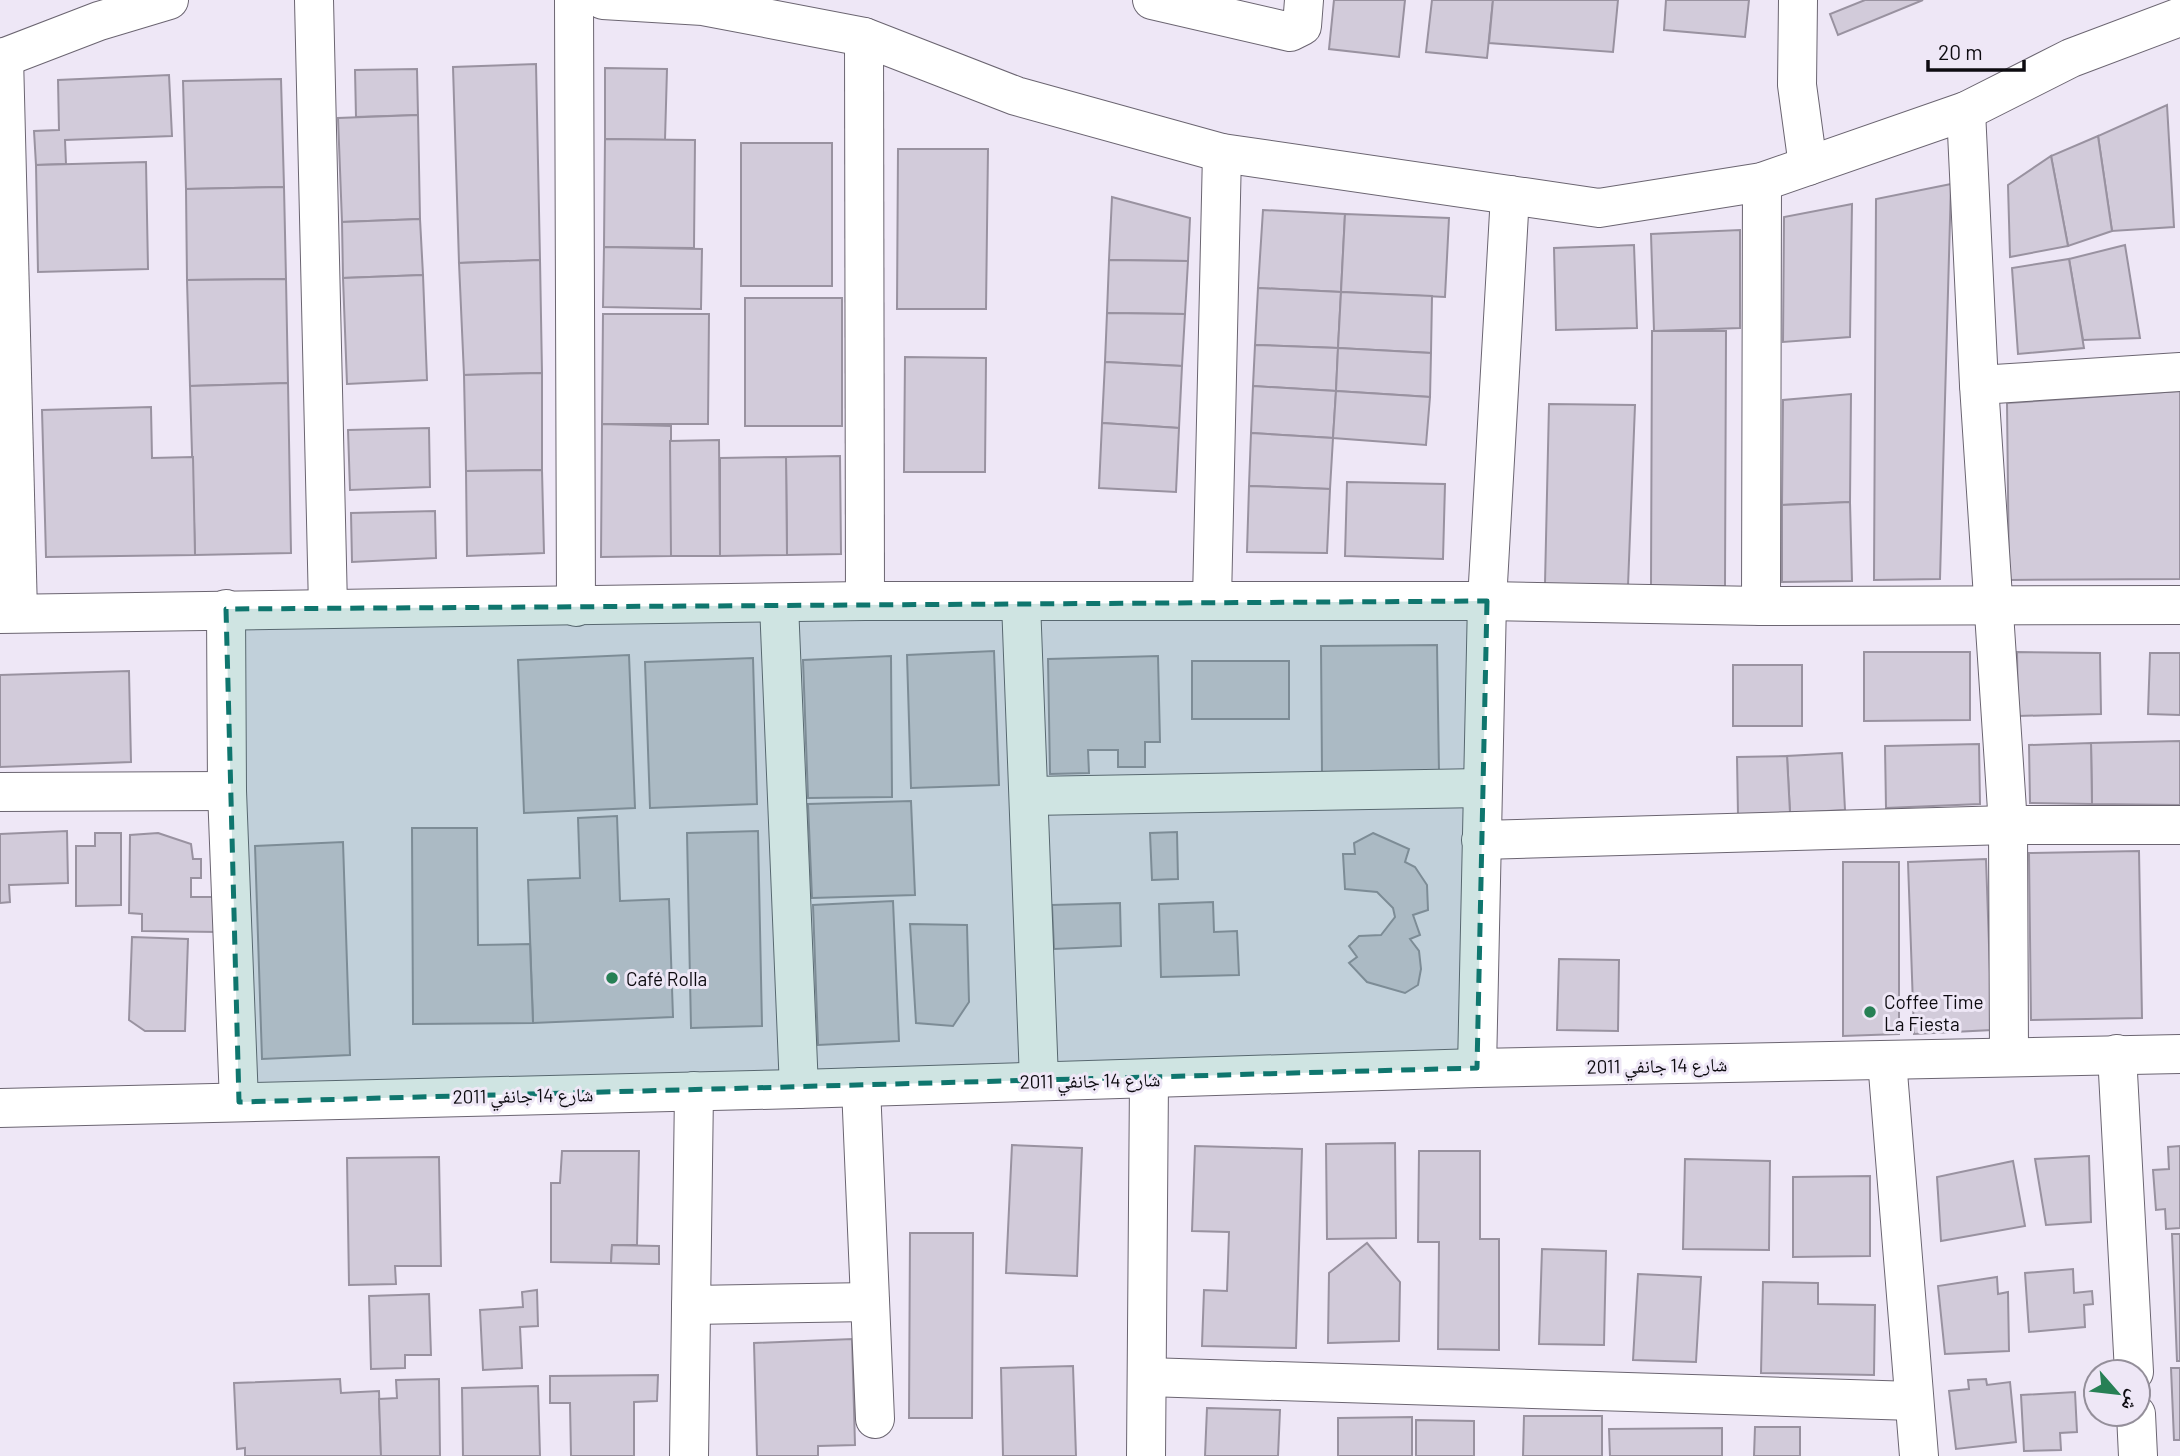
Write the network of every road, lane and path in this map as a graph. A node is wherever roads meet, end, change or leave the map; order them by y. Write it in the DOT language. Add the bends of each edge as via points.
graph roads {
  1 [pos="169,0"];
  2 [pos="314,0"];
  3 [pos="574,0"];
  4 [pos="603,0"];
  5 [pos="1152,0"];
  6 [pos="1304,0"];
  7 [pos="1798,0"];
  8 [pos="2180,17"];
  9 [pos="864,37"];
  10 [pos="2,58"];
  11 [pos="1966,111"];
  12 [pos="1222,153"];
  13 [pos="1808,166"];
  14 [pos="1762,182"];
  15 [pos="1510,195"];
  16 [pos="2180,372"];
  17 [pos="1979,385"];
  18 [pos="1212,600"];
  19 [pos="864,601"];
  20 [pos="1487,601"];
  21 [pos="1021,602"];
  22 [pos="779,604"];
  23 [pos="2180,605"];
  24 [pos="1761,606"];
  25 [pos="328,607"];
  26 [pos="576,607"];
  27 [pos="1993,607"];
  28 [pos="226,609"];
  29 [pos="9,613"];
  30 [pos="1482,788"];
  31 [pos="227,791"];
  32 [pos="0,792"];
  33 [pos="1030,796"];
  34 [pos="2008,825"];
  35 [pos="2180,825"];
  36 [pos="1481,840"];
  37 [pos="2180,1054"];
  38 [pos="2117,1055"];
  39 [pos="2009,1056"];
  40 [pos="1887,1060"];
  41 [pos="1477,1068"];
  42 [pos="1039,1080"];
  43 [pos="1149,1080"];
  44 [pos="861,1087"];
  45 [pos="799,1089"];
  46 [pos="694,1091"];
  47 [pos="239,1102"];
  48 [pos="0,1108"];
  49 [pos="870,1302"];
  50 [pos="691,1306"];
  51 [pos="2133,1358"];
  52 [pos="1147,1377"];
  53 [pos="1914,1401"];
  54 [pos="875,1419"];
  55 [pos="2137,1428"];
  56 [pos="689,1456"];
  57 [pos="1146,1456"];
  58 [pos="1919,1456"];
  59 [pos="2138,1456"];
  1 -- 10 [label="street"];
  2 -- 25 [label="street"];
  3 -- 26 [label="street"];
  4 -- 9 [label="street" via="703,6"];
  5 -- 6 [label="street" via="1290,33 1302,26"];
  7 -- 13 [label="street" via="1797,85"];
  8 -- 11 [label="street" via="2071,58"];
  9 -- 12 [label="street" via="1016,96"];
  9 -- 19 [label="street"];
  10 -- 29 [label="street"];
  11 -- 13 [label="street"];
  11 -- 17 [label="street"];
  12 -- 15 [label="street"];
  12 -- 18 [label="street"];
  13 -- 14 [label="street"];
  14 -- 15 [label="street" via="1599,208"];
  14 -- 24 [label="street"];
  15 -- 20 [label="street"];
  16 -- 17 [label="street"];
  17 -- 27 [label="street"];
  18 -- 20 [label="street"];
  18 -- 21 [label="street"];
  19 -- 21 [label="street"];
  19 -- 22 [label="street"];
  20 -- 24 [label="street"];
  20 -- 30 [label="street"];
  21 -- 33 [label="street"];
  22 -- 26 [label="street"];
  22 -- 45 [label="street"];
  23 -- 27 [label="street"];
  24 -- 27 [label="street"];
  25 -- 26 [label="street"];
  25 -- 28 [label="street"];
  27 -- 34 [label="street"];
  28 -- 29 [label="street"];
  28 -- 31 [label="street"];
  30 -- 33 [label="street"];
  30 -- 36 [label="street"];
  31 -- 32 [label="street"];
  31 -- 47 [label="street"];
  33 -- 42 [label="street"];
  34 -- 35 [label="street"];
  34 -- 36 [label="street"];
  34 -- 39 [label="street"];
  36 -- 41 [label="street"];
  37 -- 38 [label="street, شارع 14 جانفي 2011"];
  38 -- 39 [label="street, شارع 14 جانفي 2011"];
  38 -- 51 [label="street"];
  39 -- 40 [label="street, شارع 14 جانفي 2011"];
  40 -- 41 [label="street, شارع 14 جانفي 2011"];
  40 -- 53 [label="street"];
  41 -- 43 [label="street, شارع 14 جانفي 2011"];
  42 -- 43 [label="street, شارع 14 جانفي 2011"];
  42 -- 44 [label="street, شارع 14 جانفي 2011"];
  43 -- 52 [label="street"];
  44 -- 45 [label="street, شارع 14 جانفي 2011"];
  44 -- 49 [label="street"];
  45 -- 46 [label="street, شارع 14 جانفي 2011"];
  46 -- 47 [label="street, شارع 14 جانفي 2011"];
  46 -- 50 [label="street"];
  47 -- 48 [label="street, شارع 14 جانفي 2011"];
  49 -- 50 [label="street"];
  49 -- 54 [label="street"];
  50 -- 56 [label="street"];
  52 -- 53 [label="street"];
  52 -- 57 [label="street"];
  53 -- 58 [label="street"];
  55 -- 59 [label="street"];
}
